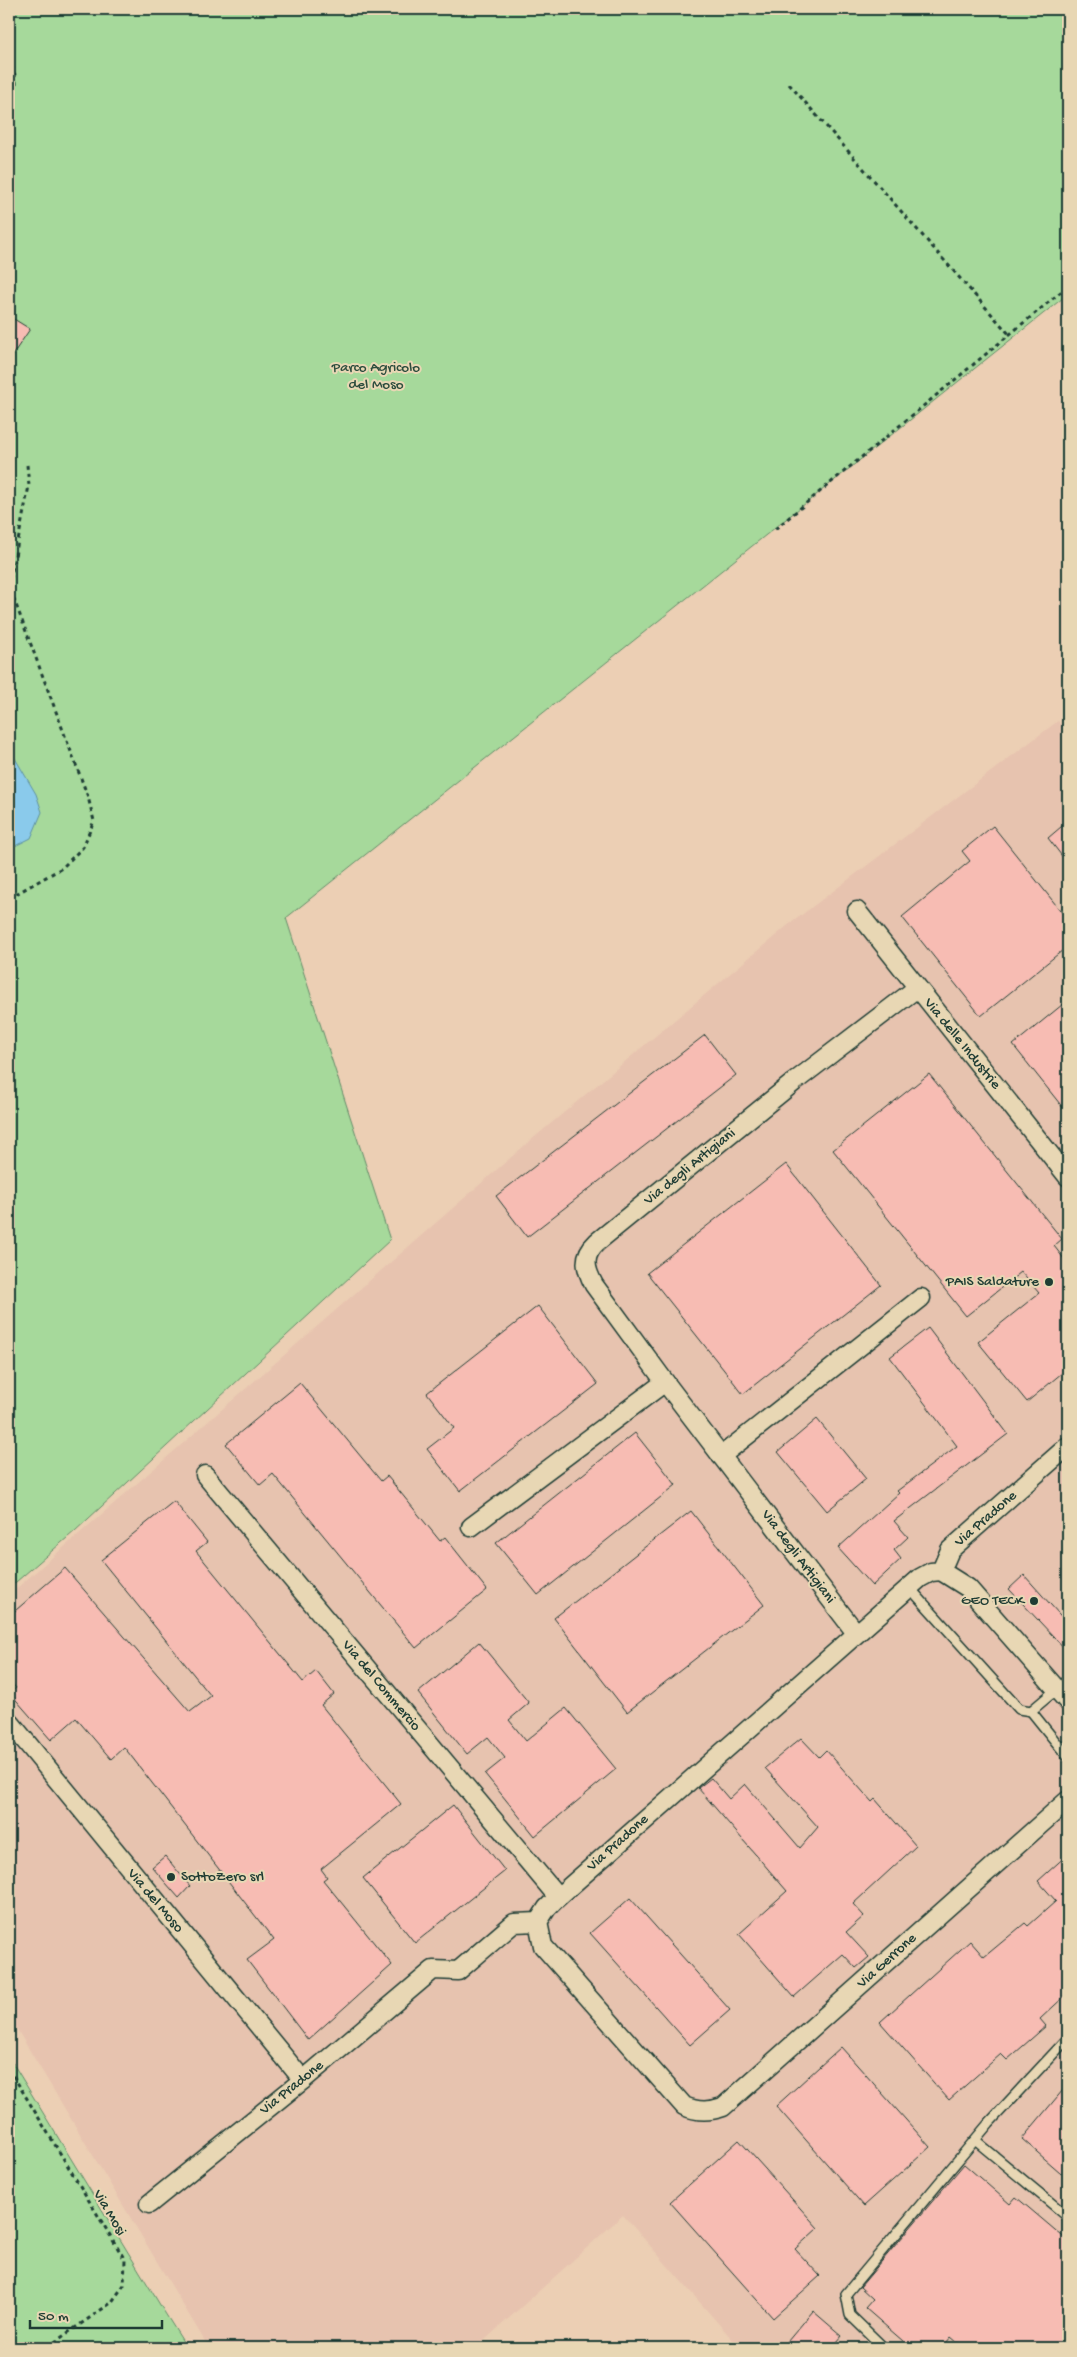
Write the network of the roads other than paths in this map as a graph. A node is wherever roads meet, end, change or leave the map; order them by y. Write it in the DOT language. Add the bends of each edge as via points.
graph roads {
  1 [pos="857,911"];
  2 [pos="917,988"];
  3 [pos="1068,1177"];
  4 [pos="921,1298"];
  5 [pos="665,1382"];
  6 [pos="1068,1446"];
  7 [pos="721,1456"];
  8 [pos="204,1475"];
  9 [pos="471,1527"];
  10 [pos="941,1571"];
  11 [pos="909,1587"];
  12 [pos="856,1633"];
  13 [pos="1062,1696"];
  14 [pos="1031,1711"];
  15 [pos="9,1721"];
  16 [pos="1068,1757"];
  17 [pos="1068,1800"];
  18 [pos="558,1897"];
  19 [pos="538,1922"];
  20 [pos="1068,2038"];
  21 [pos="303,2080"];
  22 [pos="976,2140"];
  23 [pos="149,2204"];
  24 [pos="1068,2217"];
  25 [pos="884,2348"];
  1 -- 2 [label="street, Via delle Industrie"];
  2 -- 3 [label="street, Via delle Industrie"];
  2 -- 5 [label="street, Via degli Artigiani" via="794,1082 590,1249 585,1260 594,1285"];
  4 -- 7 [label="street"];
  5 -- 7 [label="street, Via degli Artigiani"];
  5 -- 9 [label="street"];
  6 -- 10 [label="street, Via Pradone" via="950,1550"];
  7 -- 12 [label="street, Via degli Artigiani"];
  8 -- 18 [label="street, Via del Commercio"];
  10 -- 11 [label="street, Via Pradone" via="931,1572"];
  10 -- 13 [label="street" via="968,1588"];
  11 -- 12 [label="street, Via Pradone"];
  11 -- 14 [label="lane" via="1020,1709"];
  12 -- 18 [label="street, Via Pradone"];
  13 -- 14 [label="lane"];
  14 -- 16 [label="lane"];
  15 -- 21 [label="street, Via del Moso"];
  17 -- 19 [label="street, Via Gerrone" via="723,2107 712,2111 684,2106 544,1946"];
  18 -- 19 [label="street, Via Pradone"];
  19 -- 21 [label="street, Via Pradone" via="514,1923 458,1972 433,1970"];
  20 -- 22 [label="lane"];
  21 -- 23 [label="street, Via Pradone"];
  22 -- 24 [label="lane"];
  22 -- 25 [label="lane" via="846,2294 850,2315"];
}
